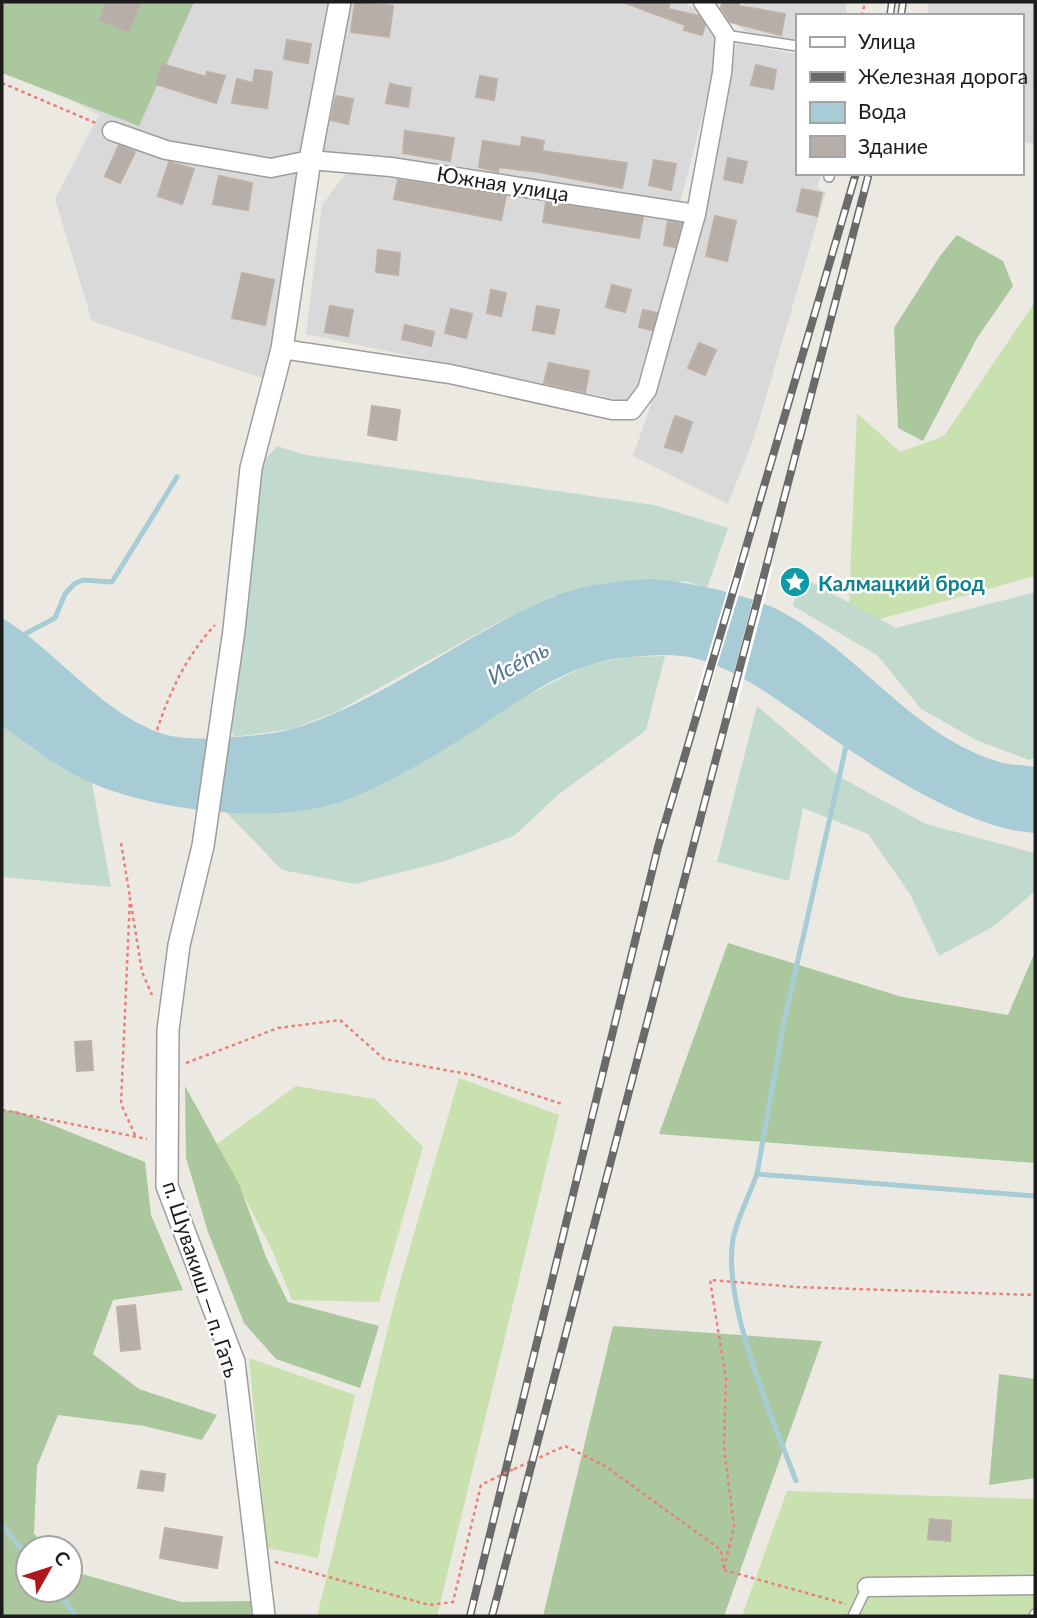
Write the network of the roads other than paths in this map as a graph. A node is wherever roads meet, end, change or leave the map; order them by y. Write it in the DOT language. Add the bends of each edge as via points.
graph roads {
  1 [pos="340,2"];
  2 [pos="703,2"];
  3 [pos="725,35"];
  4 [pos="796,46"];
  5 [pos="112,131"];
  6 [pos="310,160"];
  7 [pos="696,215"];
  8 [pos="282,349"];
  9 [pos="1035,1585"];
  10 [pos="867,1587"];
  11 [pos="855,1612"];
  12 [pos="264,1616"];
  1 -- 6 [label="street, п. Шувакиш — п. Гать"];
  2 -- 3 [label="street"];
  3 -- 4 [label="lane"];
  3 -- 7 [label="street"];
  5 -- 6 [label="street, Южная улица" via="166,150 271,168"];
  6 -- 7 [label="street, Южная улица" via="476,178"];
  6 -- 8 [label="street, п. Шувакиш — п. Гать"];
  7 -- 8 [label="street" via="647,390 632,410 612,410 450,374"];
  8 -- 12 [label="street, п. Шувакиш — п. Гать" via="251,468 203,846 179,945 168,1030 167,1186 234,1362"];
  9 -- 10 [label="street"];
  10 -- 11 [label="lane"];
}
